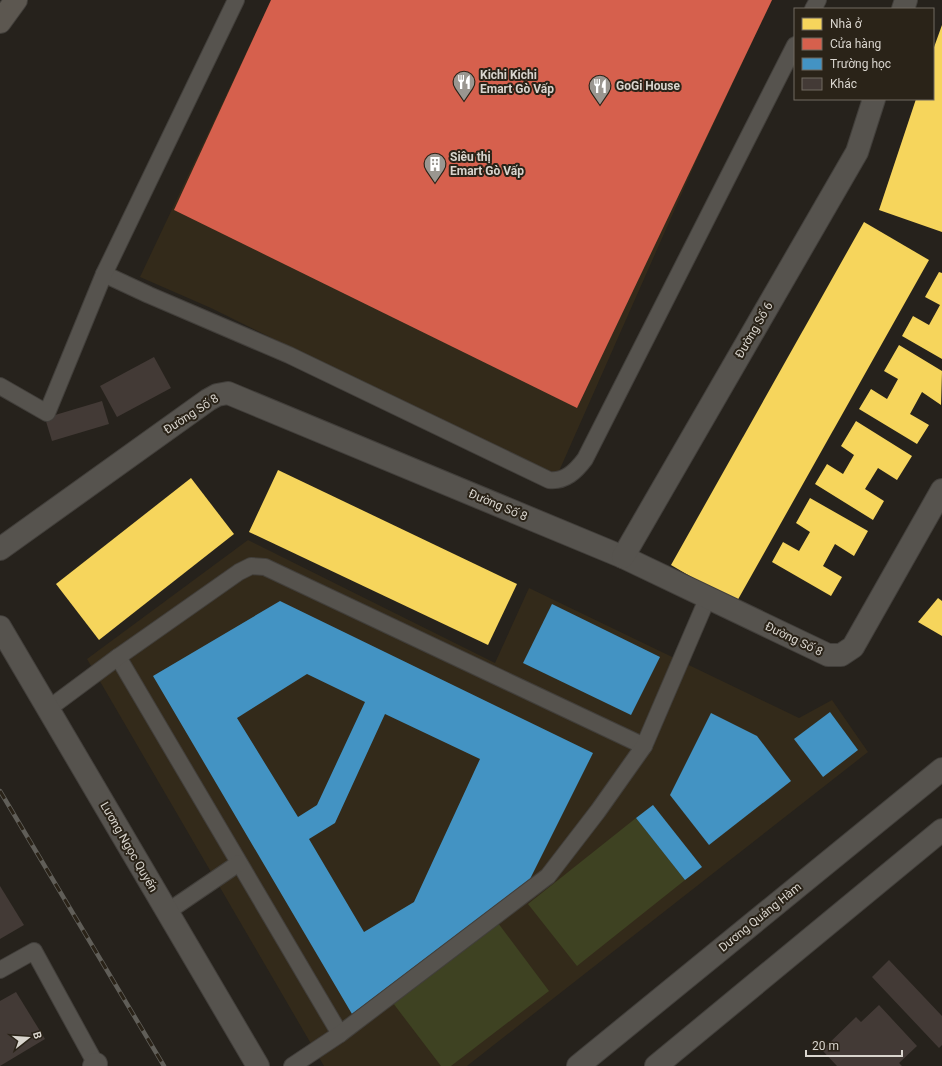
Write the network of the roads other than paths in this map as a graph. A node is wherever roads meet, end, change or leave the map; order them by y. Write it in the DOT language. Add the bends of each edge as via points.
graph roads {
  1 [pos="16,0"];
  2 [pos="233,1"];
  3 [pos="0,22"];
  4 [pos="794,47"];
  5 [pos="874,100"];
  6 [pos="104,274"];
  7 [pos="0,386"];
  8 [pos="942,490"];
  9 [pos="0,549"];
  10 [pos="623,557"];
  11 [pos="708,598"];
  12 [pos="0,627"];
  13 [pos="118,657"];
  14 [pos="48,709"];
  15 [pos="644,746"];
  16 [pos="942,769"];
  17 [pos="942,830"];
  18 [pos="239,863"];
  19 [pos="167,912"];
  20 [pos="0,970"];
  21 [pos="340,1034"];
  22 [pos="96,1065"];
  23 [pos="258,1066"];
  24 [pos="292,1066"];
  25 [pos="578,1066"];
  26 [pos="656,1066"];
  1 -- 3 [label="main road"];
  2 -- 6 [label="lane"];
  4 -- 6 [label="lane" via="585,459 578,468 556,481 549,480 289,355"];
  5 -- 10 [label="street, Đường Số 6" via="857,152"];
  6 -- 7 [label="lane" via="47,413"];
  8 -- 11 [label="street, Đường Số 8" via="853,647 841,654 828,655"];
  9 -- 10 [label="street, Đường Số 8" via="208,400 228,393"];
  10 -- 11 [label="street, Đường Số 8"];
  11 -- 15 [label="lane"];
  12 -- 14 [label="street, Lương Ngọc Quyến"];
  13 -- 14 [label="lane"];
  13 -- 15 [label="lane" via="239,572 251,566 265,567"];
  13 -- 18 [label="lane"];
  14 -- 19 [label="street, Lương Ngọc Quyến"];
  15 -- 21 [label="lane" via="548,876"];
  16 -- 25 [label="street, Dương Quảng Hàm"];
  17 -- 26 [label="street"];
  18 -- 19 [label="lane"];
  18 -- 21 [label="lane"];
  19 -- 23 [label="street, Lương Ngọc Quyến"];
  20 -- 22 [label="lane" via="34,951"];
  21 -- 24 [label="lane"];
}
